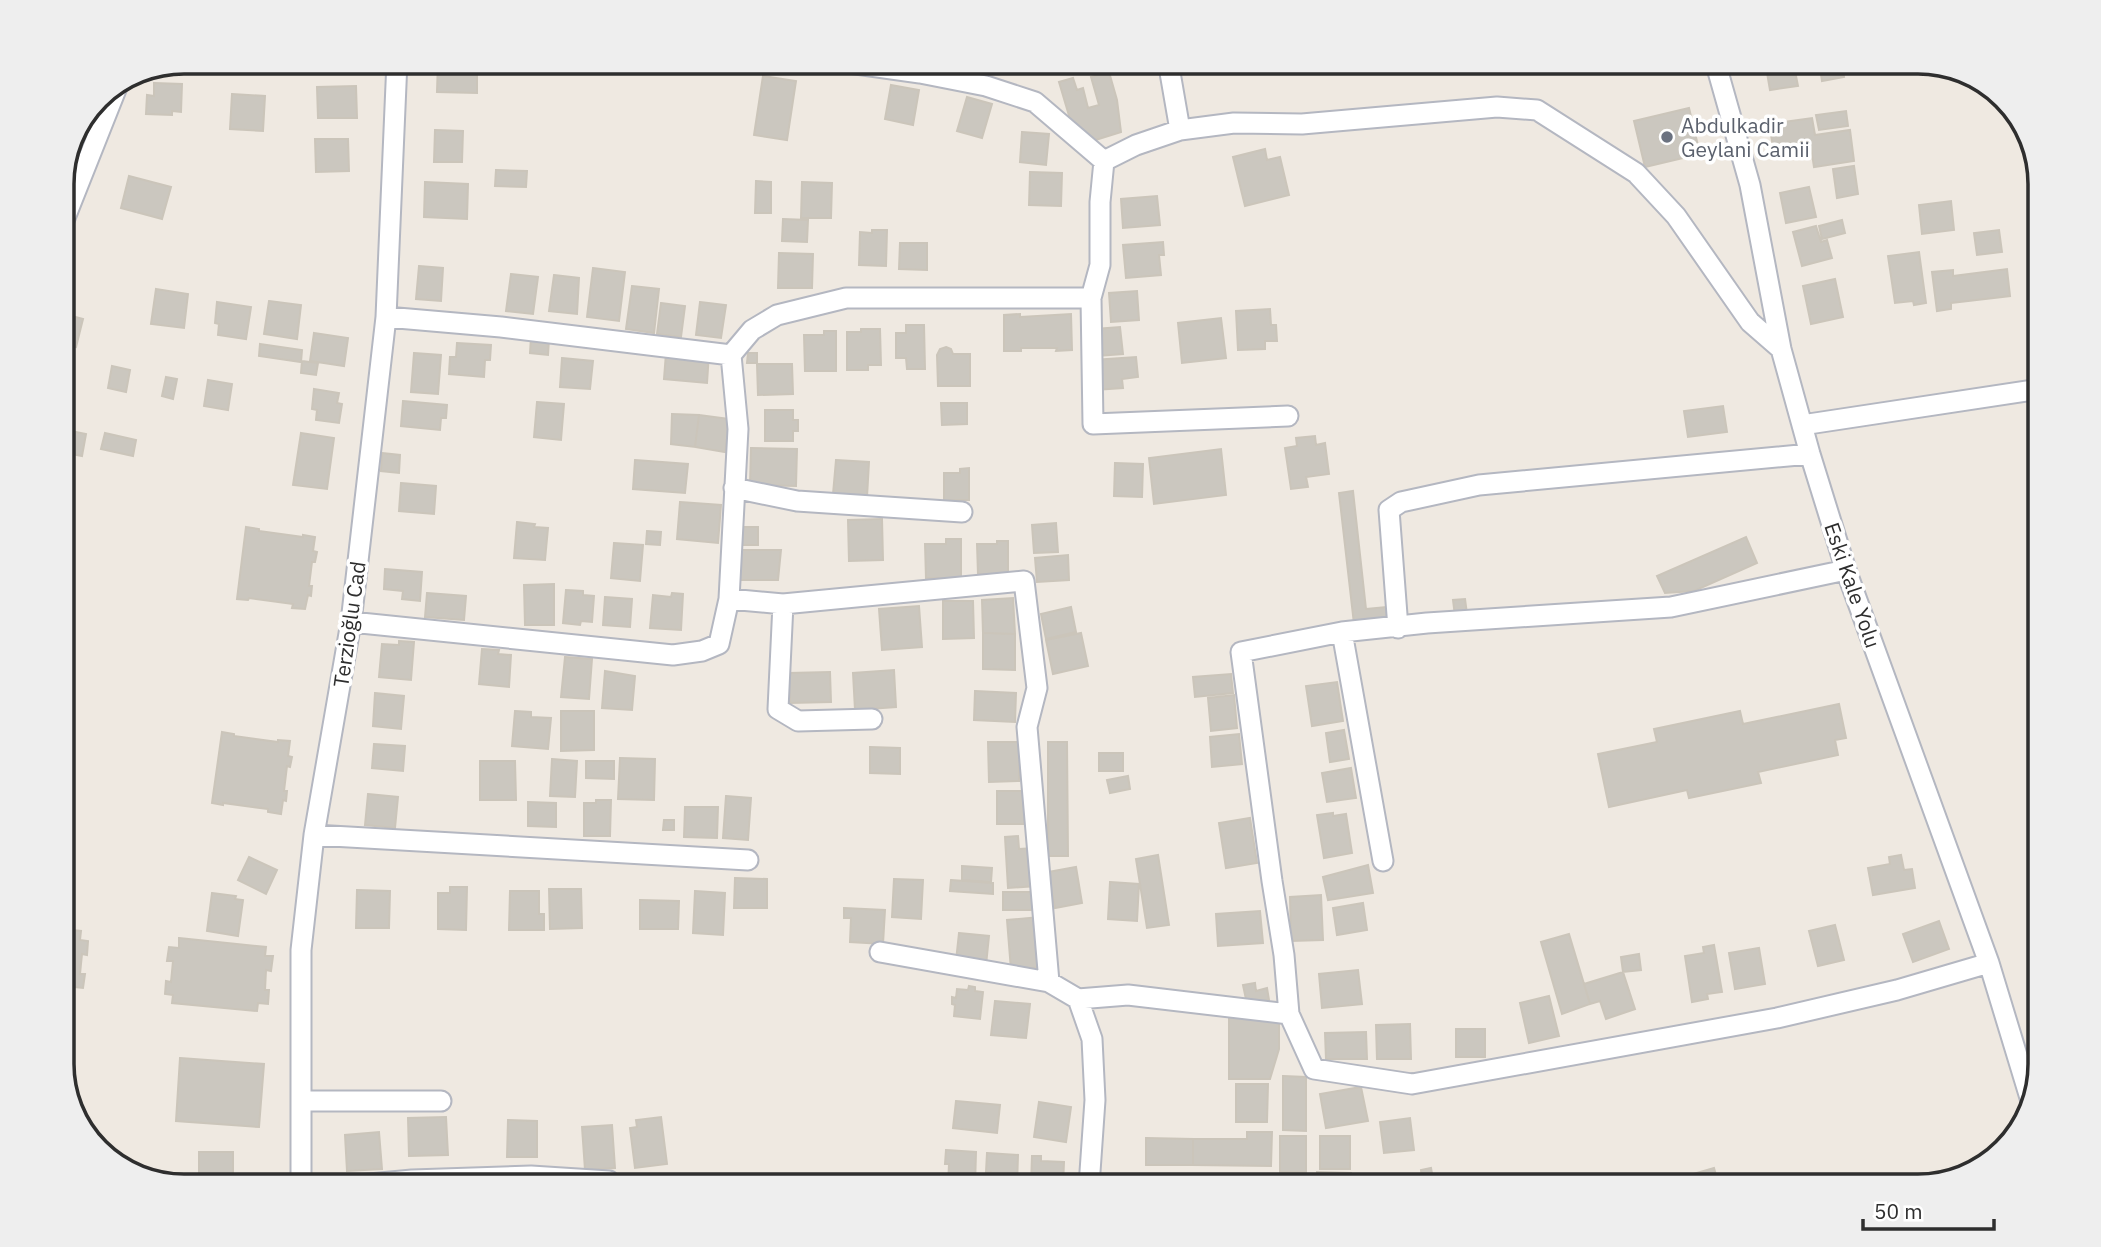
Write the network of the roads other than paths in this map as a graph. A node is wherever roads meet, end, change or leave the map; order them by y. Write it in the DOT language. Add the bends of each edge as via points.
graph roads {
  1 [pos="396,74"];
  2 [pos="945,74"];
  3 [pos="1170,74"];
  4 [pos="1719,74"];
  5 [pos="112,101"];
  6 [pos="1180,130"];
  7 [pos="1104,161"];
  8 [pos="74,195"];
  9 [pos="1091,298"];
  10 [pos="386,317"];
  11 [pos="1781,349"];
  12 [pos="731,355"];
  13 [pos="2027,390"];
  14 [pos="1287,416"];
  15 [pos="1802,425"];
  16 [pos="1810,454"];
  17 [pos="734,488"];
  18 [pos="962,512"];
  19 [pos="1846,570"];
  20 [pos="729,599"];
  21 [pos="783,604"];
  22 [pos="351,622"];
  23 [pos="1398,628"];
  24 [pos="1342,632"];
  25 [pos="872,719"];
  26 [pos="314,835"];
  27 [pos="748,860"];
  28 [pos="1383,861"];
  29 [pos="880,952"];
  30 [pos="1989,964"];
  31 [pos="1049,982"];
  32 [pos="1078,999"];
  33 [pos="1289,1014"];
  34 [pos="2026,1082"];
  35 [pos="301,1101"];
  36 [pos="441,1101"];
  37 [pos="302,1174"];
  38 [pos="1090,1174"];
  1 -- 10 [label="street, Terzioğlu Cad"];
  2 -- 7 [label="street" via="1035,102"];
  3 -- 6 [label="street"];
  4 -- 11 [label="street, Eski Kale Yolu" via="1750,185"];
  5 -- 8 [label="street"];
  6 -- 7 [label="street"];
  6 -- 11 [label="street" via="1497,107 1537,110 1636,173 1676,216 1750,322"];
  7 -- 9 [label="street" via="1100,265"];
  9 -- 12 [label="street" via="846,298 777,314 752,330"];
  9 -- 14 [label="street" via="1093,424"];
  10 -- 12 [label="street"];
  10 -- 22 [label="street, Terzioğlu Cad"];
  11 -- 15 [label="street, Eski Kale Yolu"];
  12 -- 17 [label="street" via="738,429"];
  13 -- 15 [label="street"];
  15 -- 16 [label="street, Eski Kale Yolu"];
  16 -- 19 [label="street, Eski Kale Yolu"];
  16 -- 23 [label="street" via="1479,485 1401,502 1389,510"];
  17 -- 18 [label="street" via="797,501"];
  17 -- 20 [label="street"];
  19 -- 23 [label="street" via="1671,607"];
  19 -- 30 [label="street, Eski Kale Yolu"];
  20 -- 21 [label="street"];
  20 -- 22 [label="street" via="719,643 673,655"];
  21 -- 25 [label="street" via="778,709 799,721"];
  21 -- 31 [label="street" via="1024,581 1037,688 1027,727"];
  22 -- 26 [label="street, Terzioğlu Cad"];
  23 -- 24 [label="street"];
  24 -- 28 [label="street"];
  24 -- 33 [label="street" via="1241,652"];
  26 -- 27 [label="street"];
  26 -- 35 [label="street, Terzioğlu Cad" via="301,950"];
  29 -- 31 [label="street"];
  30 -- 33 [label="street" via="1777,1018 1412,1084 1314,1069"];
  30 -- 34 [label="street, Eski Kale Yolu"];
  31 -- 32 [label="street"];
  32 -- 33 [label="street" via="1128,995"];
  32 -- 38 [label="street" via="1092,1039 1095,1100"];
  35 -- 36 [label="street"];
  35 -- 37 [label="street, Terzioğlu Cad"];
}
